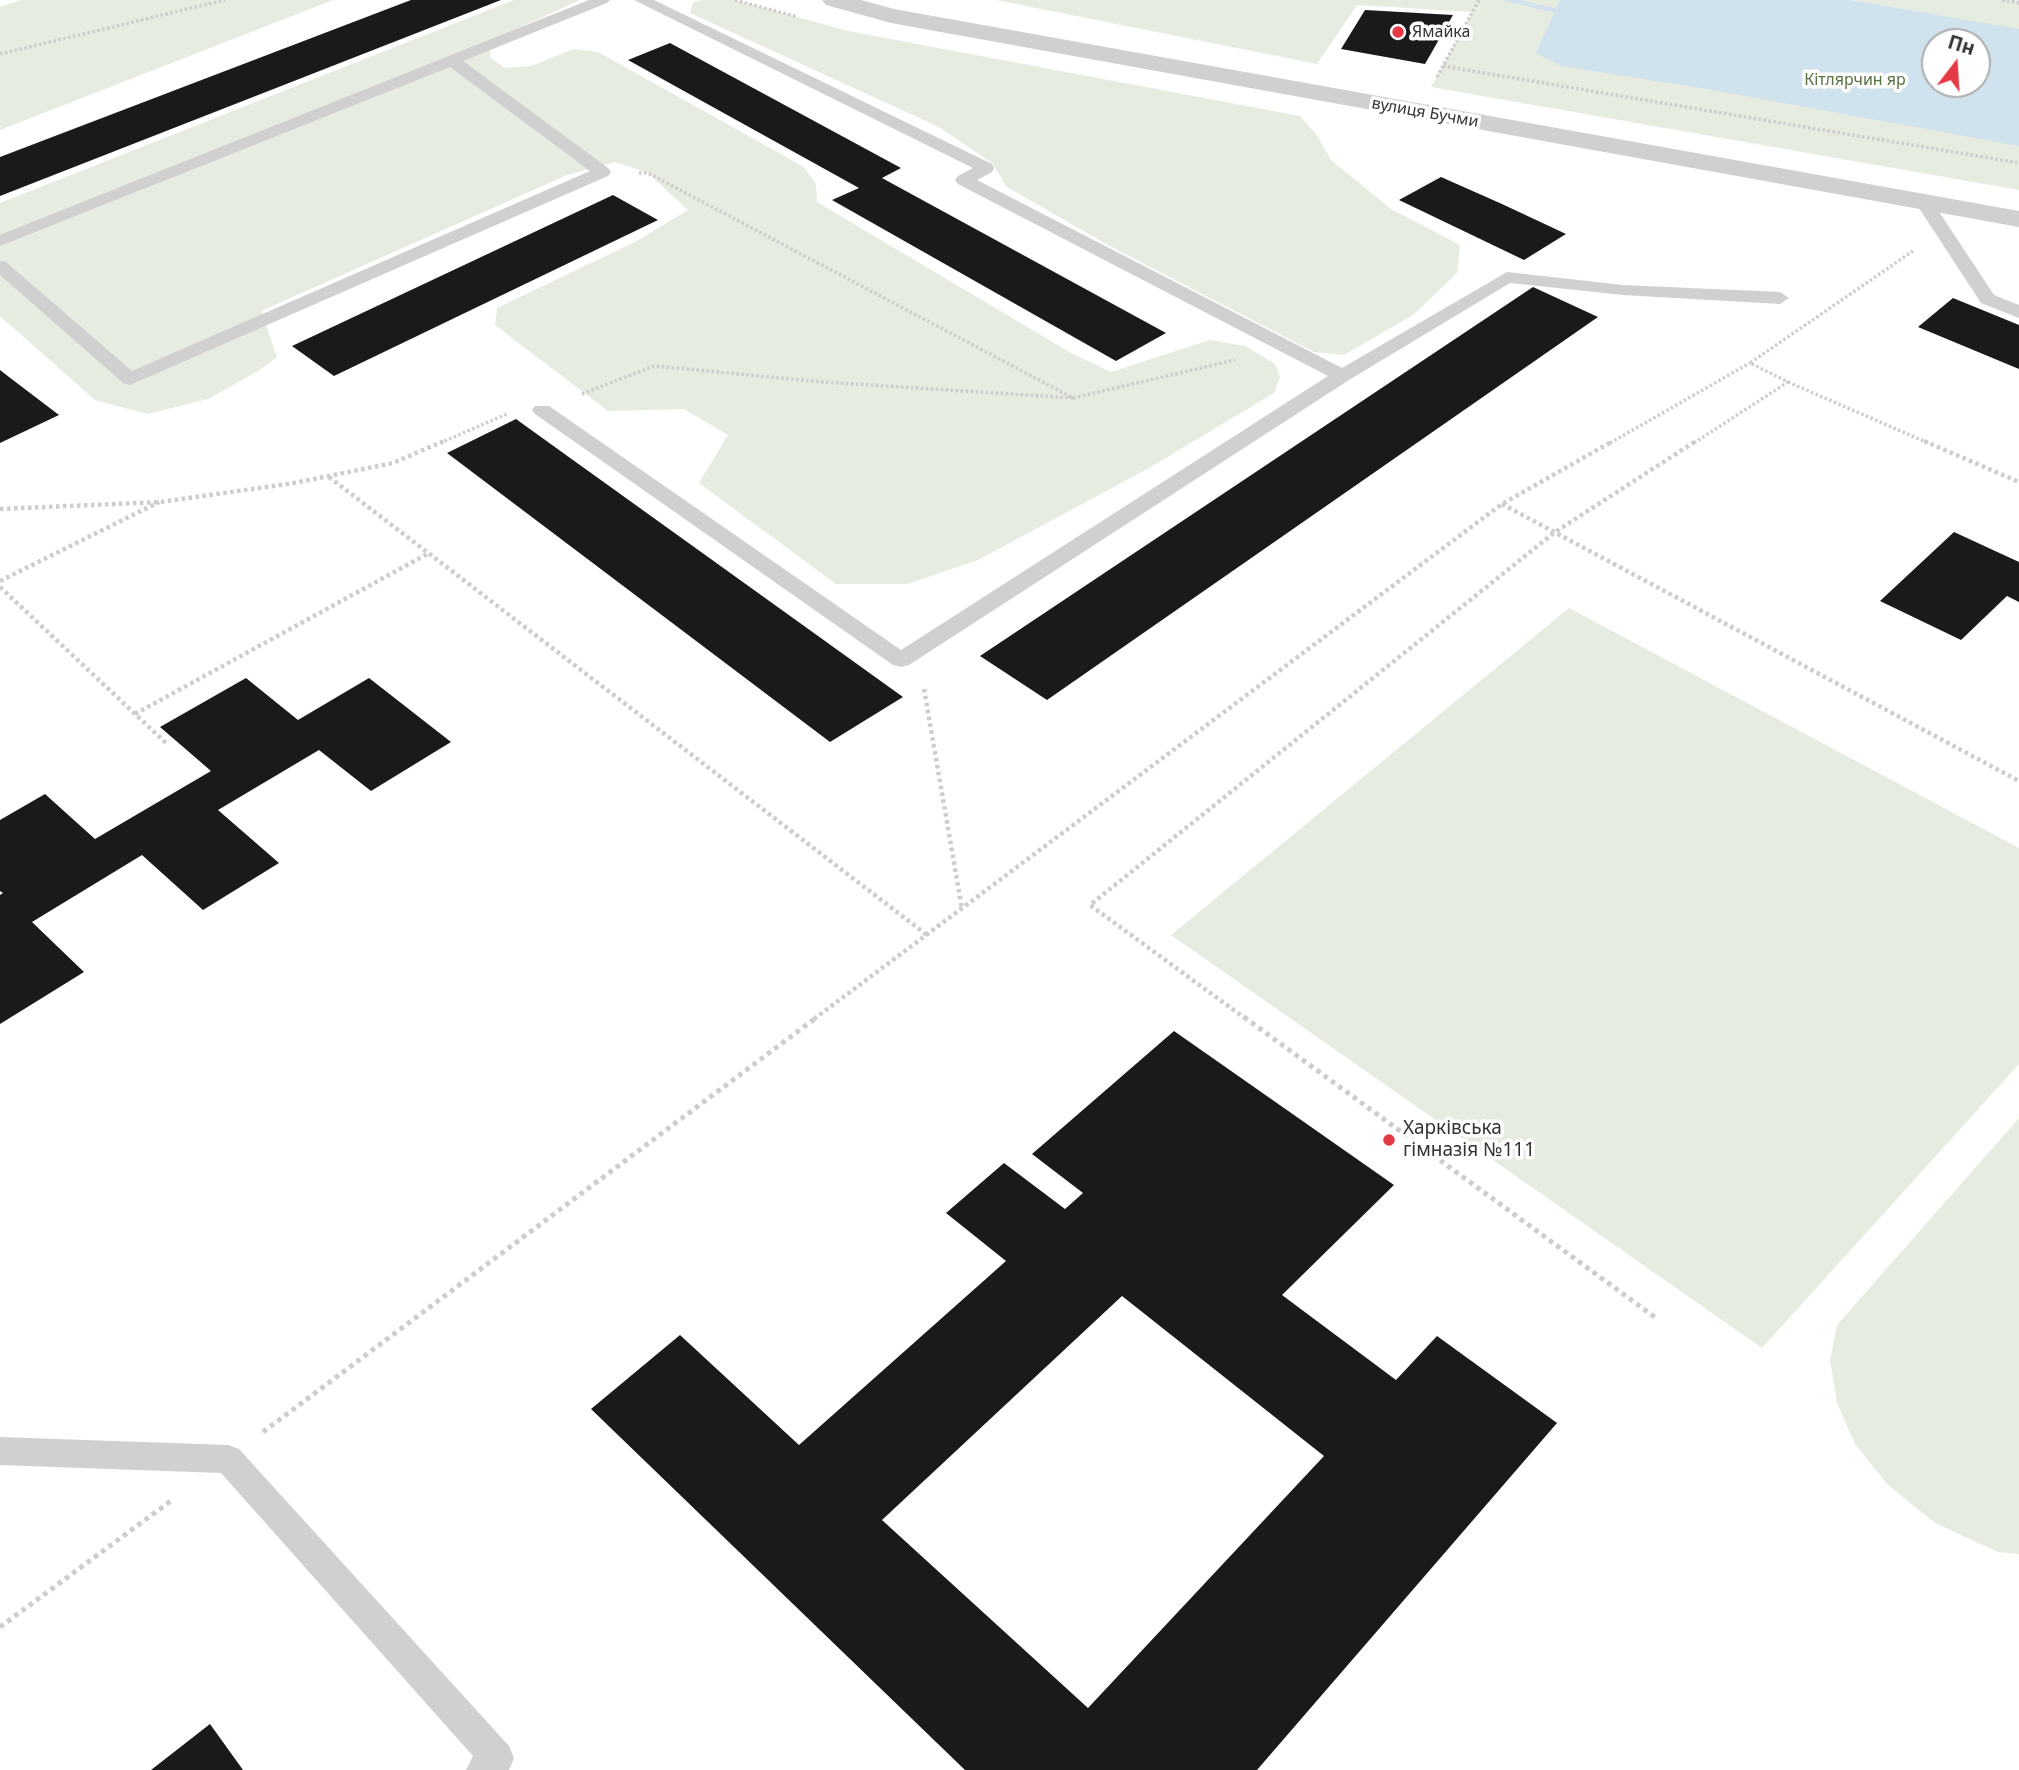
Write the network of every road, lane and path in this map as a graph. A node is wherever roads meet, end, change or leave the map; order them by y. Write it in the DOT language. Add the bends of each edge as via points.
graph roads {
  1 [pos="225,0"];
  2 [pos="602,0"];
  3 [pos="642,0"];
  4 [pos="834,0"];
  5 [pos="1479,0"];
  6 [pos="2002,0"];
  7 [pos="2019,3"];
  8 [pos="1456,42"];
  9 [pos="0,54"];
  10 [pos="451,61"];
  11 [pos="1443,65"];
  12 [pos="2019,163"];
  13 [pos="602,172"];
  14 [pos="1924,202"];
  15 [pos="2019,219"];
  16 [pos="1942,230"];
  17 [pos="0,241"];
  18 [pos="0,266"];
  19 [pos="1780,298"];
  20 [pos="2019,312"];
  21 [pos="1287,347"];
  22 [pos="1750,363"];
  23 [pos="1342,376"];
  24 [pos="1788,382"];
  25 [pos="1073,398"];
  26 [pos="542,410"];
  27 [pos="329,476"];
  28 [pos="2019,482"];
  29 [pos="161,502"];
  30 [pos="1502,504"];
  31 [pos="0,509"];
  32 [pos="1555,532"];
  33 [pos="429,553"];
  34 [pos="0,581"];
  35 [pos="0,587"];
  36 [pos="918,650"];
  37 [pos="135,714"];
  38 [pos="167,744"];
  39 [pos="2019,781"];
  40 [pos="962,909"];
  41 [pos="927,935"];
  42 [pos="1656,1318"];
  43 [pos="0,1451"];
  44 [pos="228,1459"];
  45 [pos="0,1627"];
  46 [pos="483,1770"];
  1 -- 9 [label="path"];
  2 -- 10 [label="lane"];
  3 -- 21 [label="lane" via="986,168 964,180"];
  4 -- 14 [label="street, вулиця Бучми" via="891,16"];
  5 -- 8 [label="path"];
  6 -- 7 [label="path"];
  10 -- 13 [label="lane"];
  10 -- 17 [label="lane"];
  11 -- 12 [label="path"];
  13 -- 18 [label="lane" via="130,379"];
  13 -- 25 [label="path" via="648,173"];
  14 -- 15 [label="street, вулиця Бучми"];
  14 -- 16 [label="lane"];
  16 -- 20 [label="lane" via="1987,299"];
  16 -- 22 [label="path"];
  19 -- 23 [label="lane" via="1623,290 1507,277"];
  21 -- 23 [label="lane"];
  21 -- 25 [label="path"];
  22 -- 24 [label="path"];
  22 -- 30 [label="path"];
  23 -- 36 [label="lane"];
  24 -- 28 [label="path"];
  24 -- 32 [label="path"];
  25 -- 26 [label="path" via="654,366"];
  26 -- 27 [label="path" via="514,411 393,463"];
  26 -- 36 [label="lane" via="901,660"];
  27 -- 29 [label="path"];
  27 -- 33 [label="path"];
  29 -- 31 [label="path"];
  29 -- 34 [label="path"];
  30 -- 32 [label="path"];
  30 -- 40 [label="path"];
  32 -- 39 [label="path"];
  32 -- 42 [label="path" via="1090,905"];
  33 -- 37 [label="path"];
  33 -- 41 [label="path"];
  35 -- 37 [label="path"];
  36 -- 40 [label="path"];
  37 -- 38 [label="path"];
  40 -- 41 [label="path"];
  41 -- 44 [label="path"];
  43 -- 44 [label="lane"];
  44 -- 45 [label="path"];
  44 -- 46 [label="lane" via="497,1758"];
}
